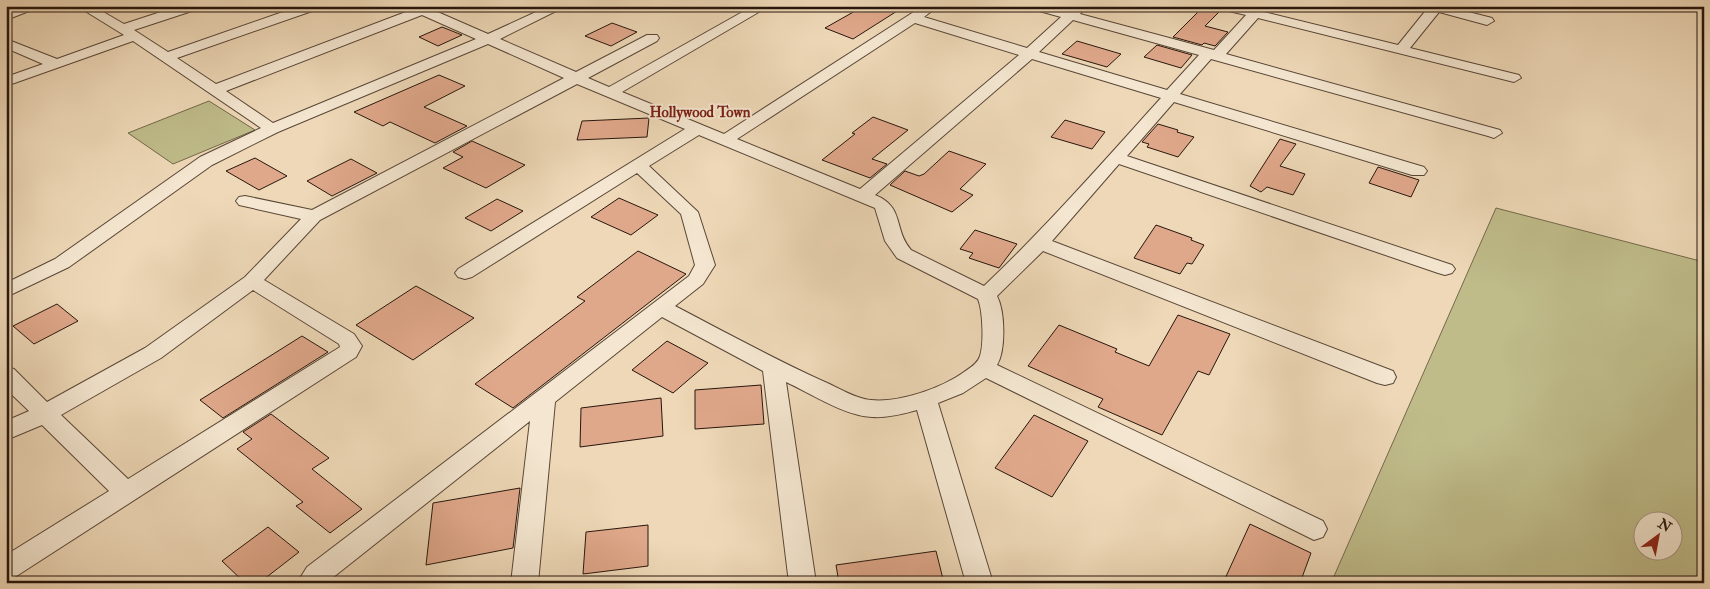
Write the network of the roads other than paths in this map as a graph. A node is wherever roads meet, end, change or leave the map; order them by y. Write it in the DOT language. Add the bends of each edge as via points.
graph roads {
  1 [pos="36,6"];
  2 [pos="84,6"];
  3 [pos="194,6"];
  4 [pos="313,6"];
  5 [pos="560,6"];
  6 [pos="763,6"];
  7 [pos="932,6"];
  8 [pos="1037,6"];
  9 [pos="1225,6"];
  10 [pos="1434,7"];
  11 [pos="422,8"];
  12 [pos="1258,10"];
  13 [pos="1075,11"];
  14 [pos="6,16"];
  15 [pos="912,18"];
  16 [pos="1487,21"];
  17 [pos="129,32"];
  18 [pos="652,38"];
  19 [pos="489,39"];
  20 [pos="6,43"];
  21 [pos="1401,50"];
  22 [pos="1029,54"];
  23 [pos="1213,54"];
  24 [pos="167,58"];
  25 [pos="56,64"];
  26 [pos="578,77"];
  27 [pos="1514,78"];
  28 [pos="6,82"];
  29 [pos="215,90"];
  30 [pos="610,92"];
  31 [pos="1169,97"];
  32 [pos="697,128"];
  33 [pos="272,129"];
  34 [pos="1494,133"];
  35 [pos="725,140"];
  36 [pos="1114,157"];
  37 [pos="638,165"];
  38 [pos="1418,171"];
  39 [pos="864,195"];
  40 [pos="245,201"];
  41 [pos="314,216"];
  42 [pos="1040,243"];
  43 [pos="1445,270"];
  44 [pos="465,273"];
  45 [pos="252,281"];
  46 [pos="6,291"];
  47 [pos="986,295"];
  48 [pos="662,308"];
  49 [pos="773,367"];
  50 [pos="984,368"];
  51 [pos="6,375"];
  52 [pos="1384,377"];
  53 [pos="544,398"];
  54 [pos="925,398"];
  55 [pos="44,414"];
  56 [pos="6,431"];
  57 [pos="126,492"];
  58 [pos="1314,528"];
  59 [pos="6,569"];
  60 [pos="310,583"];
  61 [pos="524,583"];
  62 [pos="803,583"];
  63 [pos="980,583"];
  1 -- 14 [label="street"];
  2 -- 17 [label="street"];
  3 -- 17 [label="street"];
  4 -- 24 [label="street"];
  5 -- 19 [label="street"];
  6 -- 30 [label="street"];
  7 -- 15 [label="street"];
  8 -- 13 [label="street"];
  9 -- 12 [label="street"];
  10 -- 16 [label="street"];
  10 -- 21 [label="street"];
  11 -- 19 [label="street"];
  11 -- 29 [label="street"];
  12 -- 21 [label="street"];
  12 -- 23 [label="street"];
  13 -- 22 [label="street"];
  13 -- 23 [label="street"];
  15 -- 22 [label="street"];
  15 -- 35 [label="street"];
  17 -- 24 [label="street"];
  17 -- 25 [label="street"];
  18 -- 26 [label="street"];
  19 -- 26 [label="street"];
  19 -- 33 [label="street"];
  20 -- 25 [label="street"];
  21 -- 27 [label="street"];
  22 -- 31 [label="street"];
  22 -- 39 [label="street"];
  23 -- 31 [label="street"];
  23 -- 34 [label="street"];
  24 -- 29 [label="street"];
  25 -- 28 [label="street"];
  26 -- 30 [label="street"];
  26 -- 41 [label="street"];
  29 -- 33 [label="street"];
  30 -- 32 [label="street"];
  31 -- 36 [label="street"];
  31 -- 38 [label="street"];
  32 -- 35 [label="street"];
  32 -- 37 [label="street"];
  33 -- 46 [label="street" via="195,167 62,263"];
  35 -- 39 [label="street"];
  36 -- 42 [label="street"];
  36 -- 43 [label="street"];
  37 -- 44 [label="street"];
  37 -- 48 [label="street" via="689,212 704,256 705,265 696,280"];
  39 -- 47 [label="street" via="886,209 895,246 904,254"];
  40 -- 41 [label="street"];
  41 -- 45 [label="street"];
  42 -- 47 [label="street"];
  42 -- 52 [label="street"];
  45 -- 55 [label="street" via="153,353"];
  45 -- 57 [label="street" via="347,339 351,346 348,352"];
  47 -- 50 [label="street" via="992,309 991,358"];
  48 -- 49 [label="street"];
  48 -- 53 [label="street"];
  49 -- 54 [label="street" via="858,406 872,409"];
  49 -- 62 [label="street"];
  50 -- 54 [label="street" via="972,378"];
  50 -- 58 [label="street"];
  51 -- 55 [label="street"];
  53 -- 60 [label="street" via="316,575"];
  53 -- 61 [label="street"];
  54 -- 63 [label="street"];
  55 -- 56 [label="street"];
  55 -- 57 [label="street"];
  57 -- 59 [label="street"];
}
